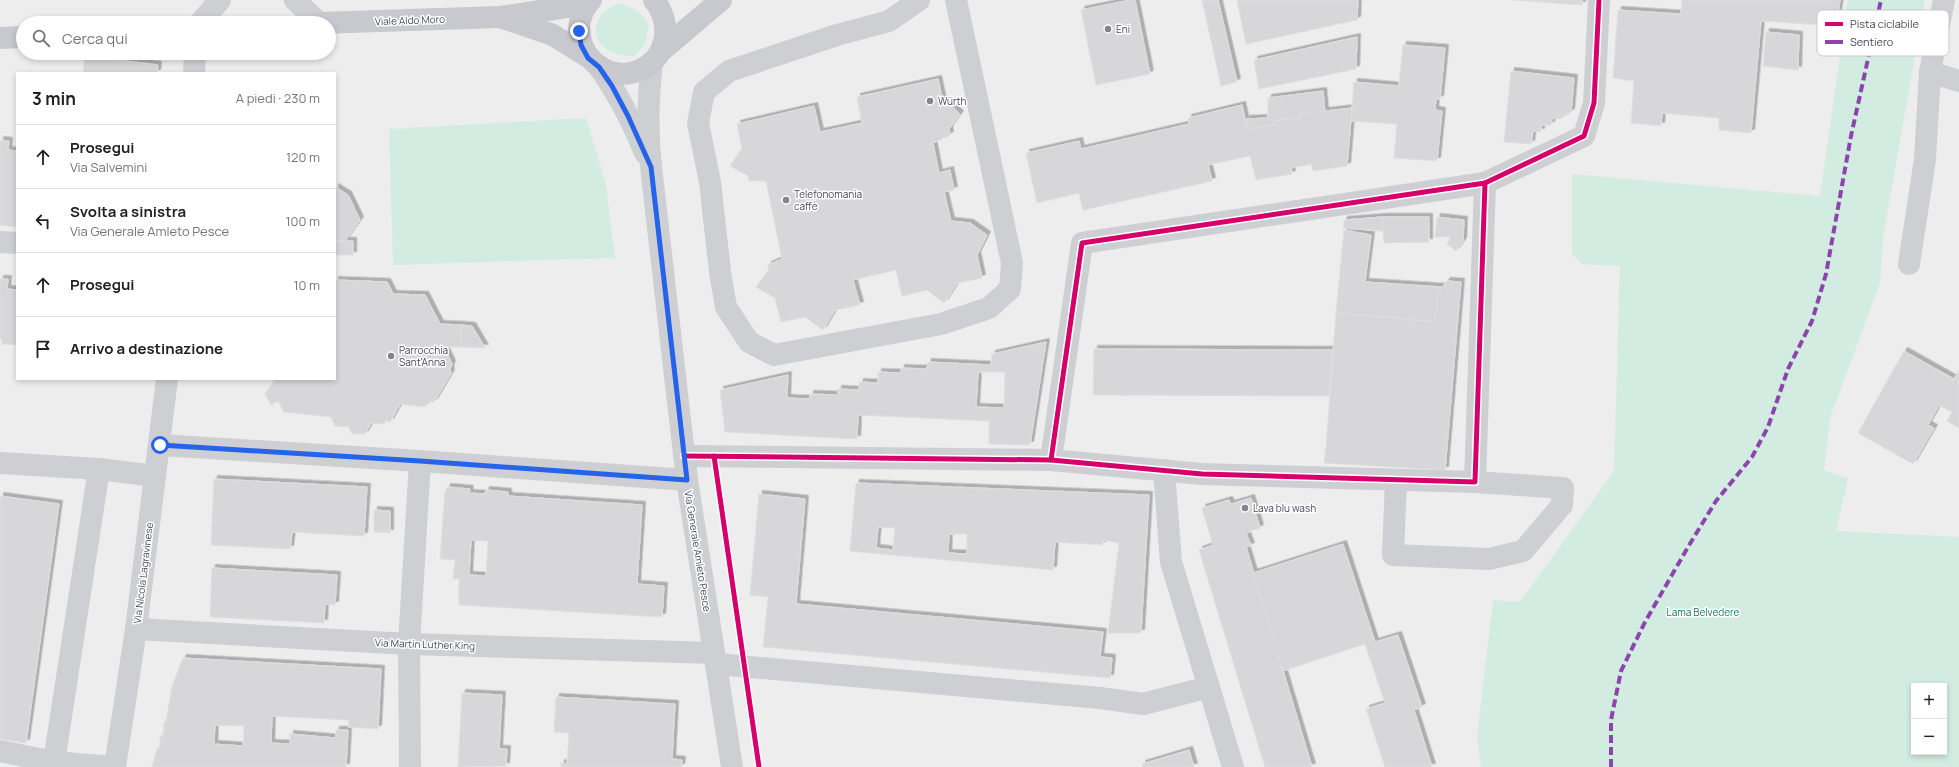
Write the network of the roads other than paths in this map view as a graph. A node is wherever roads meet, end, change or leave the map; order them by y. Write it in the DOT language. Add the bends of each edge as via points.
graph roads {
  1 [pos="220,0"];
  2 [pos="295,0"];
  3 [pos="654,0"];
  4 [pos="721,0"];
  5 [pos="919,0"];
  6 [pos="956,0"];
  7 [pos="1599,0"];
  8 [pos="1944,0"];
  9 [pos="589,2"];
  10 [pos="1942,10"];
  11 [pos="206,16"];
  12 [pos="312,16"];
  13 [pos="500,17"];
  14 [pos="336,22"];
  15 [pos="16,37"];
  16 [pos="0,38"];
  17 [pos="657,56"];
  18 [pos="1933,56"];
  19 [pos="195,60"];
  20 [pos="593,62"];
  21 [pos="194,72"];
  22 [pos="1930,72"];
  23 [pos="1959,82"];
  24 [pos="651,167"];
  25 [pos="1485,184"];
  26 [pos="0,242"];
  27 [pos="16,243"];
  28 [pos="1909,264"];
  29 [pos="167,380"];
  30 [pos="160,445"];
  31 [pos="684,456"];
  32 [pos="1051,460"];
  33 [pos="420,461"];
  34 [pos="0,463"];
  35 [pos="99,469"];
  36 [pos="1164,470"];
  37 [pos="155,476"];
  38 [pos="687,480"];
  39 [pos="1396,480"];
  40 [pos="1475,482"];
  41 [pos="136,629"];
  42 [pos="409,644"];
  43 [pos="715,658"];
  44 [pos="1209,687"];
  45 [pos="0,751"];
  46 [pos="54,762"];
  47 [pos="114,767"];
  48 [pos="410,767"];
  49 [pos="732,767"];
  50 [pos="1233,767"];
  1 -- 11 [label="street"];
  2 -- 12 [label="street"];
  3 -- 17 [label="main road" via="661,8 666,37"];
  4 -- 17 [label="main road"];
  5 -- 6 [label="street" via="889,21 837,35 729,71 704,92 698,123 710,182 726,307 749,342 774,355 942,324 988,308 1010,289 1012,263"];
  7 -- 25 [label="street" via="1594,103 1584,136"];
  8 -- 10 [label="street"];
  9 -- 13 [label="main road, Viale Aldo Moro"];
  9 -- 20 [label="main road" via="581,17 579,31 581,45"];
  13 -- 14 [label="main road, Viale Aldo Moro"];
  13 -- 20 [label="main road, Viale Aldo Moro" via="553,35"];
  15 -- 16 [label="main road"];
  17 -- 20 [label="main road, Viale Aldo Moro" via="640,70 626,74 612,72"];
  17 -- 24 [label="street, Via Generale Amleto Pesce" via="648,110"];
  18 -- 22 [label="street"];
  19 -- 21 [label="street"];
  20 -- 24 [label="street, Via Generale Amleto Pesce" via="612,86"];
  22 -- 23 [label="street"];
  22 -- 28 [label="street" via="1925,159"];
  24 -- 31 [label="street, Via Generale Amleto Pesce"];
  25 -- 32 [label="street" via="1082,243"];
  25 -- 40 [label="street"];
  26 -- 27 [label="street"];
  29 -- 30 [label="street, Via Nicola Lagravinese"];
  30 -- 33 [label="street"];
  30 -- 37 [label="street, Via Nicola Lagravinese"];
  31 -- 32 [label="street"];
  31 -- 38 [label="street, Via Generale Amleto Pesce"];
  32 -- 36 [label="street"];
  33 -- 38 [label="street"];
  33 -- 42 [label="street"];
  34 -- 35 [label="street"];
  35 -- 37 [label="street"];
  35 -- 46 [label="street"];
  36 -- 39 [label="street" via="1202,474"];
  36 -- 44 [label="street" via="1171,562"];
  37 -- 41 [label="street, Via Nicola Lagravinese"];
  38 -- 43 [label="street, Via Generale Amleto Pesce"];
  39 -- 40 [label="street"];
  39 -- 40 [label="street" via="1393,556 1489,559 1524,551 1562,505 1563,488"];
  41 -- 42 [label="street, Via Martin Luther King"];
  41 -- 47 [label="street, Via Nicola Lagravinese"];
  42 -- 43 [label="street, Via Martin Luther King"];
  42 -- 48 [label="street"];
  43 -- 44 [label="street, Via Martin Luther King" via="1143,704"];
  43 -- 49 [label="street, Via Generale Amleto Pesce"];
  44 -- 50 [label="street"];
  45 -- 46 [label="street"];
  46 -- 47 [label="street"];
}
